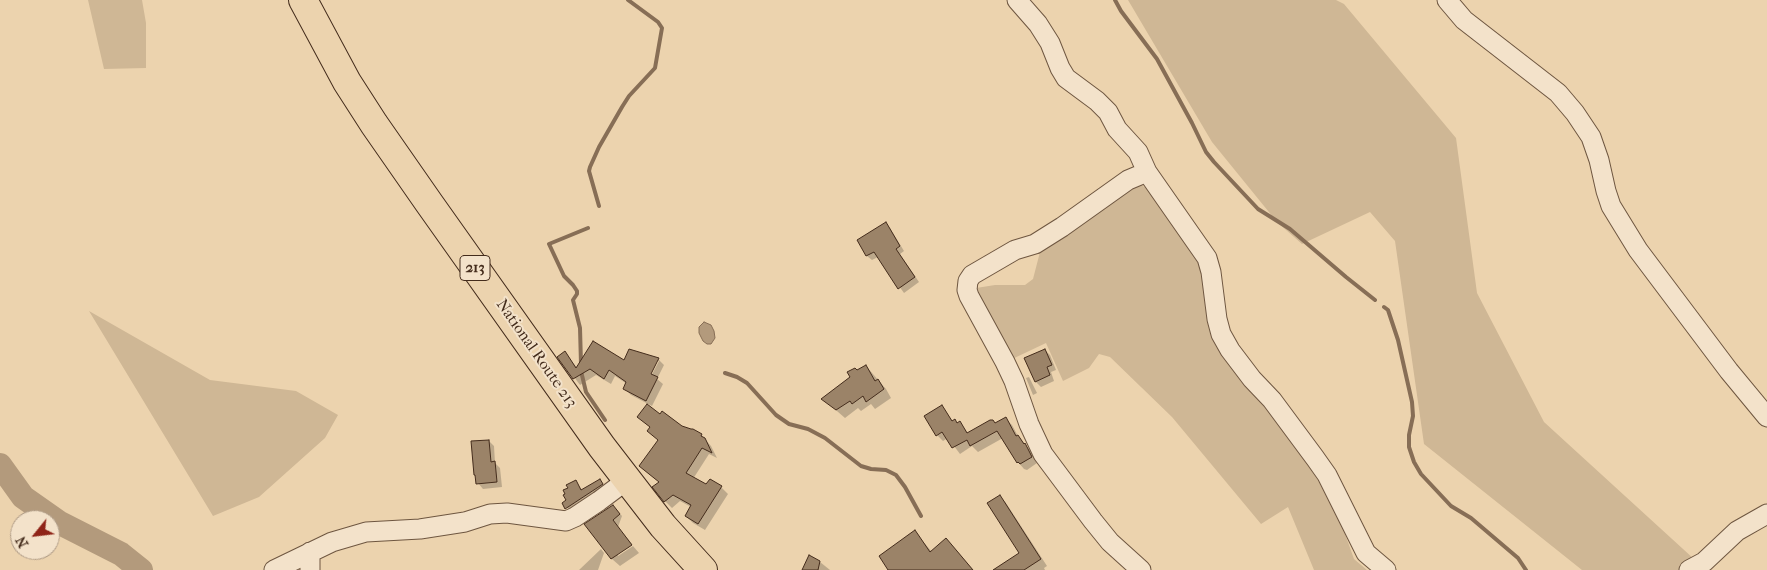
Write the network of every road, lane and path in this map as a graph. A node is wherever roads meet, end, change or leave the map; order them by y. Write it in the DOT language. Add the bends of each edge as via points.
graph roads {
  1 [pos="303,0"];
  2 [pos="1017,0"];
  3 [pos="1447,0"];
  4 [pos="1148,172"];
  5 [pos="1767,417"];
  6 [pos="626,480"];
  7 [pos="1767,514"];
  8 [pos="663,526"];
  9 [pos="310,561"];
  10 [pos="274,570"];
  11 [pos="686,570"];
  12 [pos="703,570"];
  13 [pos="717,570"];
  14 [pos="1141,570"];
  15 [pos="1386,570"];
  16 [pos="1689,570"];
  1 -- 6 [label="highway, National Route 213 / 213" via="330,53 374,124"];
  2 -- 4 [label="street" via="1050,43 1066,78 1108,112 1117,129 1138,152"];
  3 -- 5 [label="street" via="1464,20 1558,92 1575,113 1591,137 1611,206 1638,250"];
  4 -- 14 [label="street" via="1128,180 1036,244 1015,250 972,276 967,290 1011,374 1044,454 1110,542"];
  4 -- 15 [label="street" via="1207,258 1217,319 1230,350 1315,458 1366,552"];
  6 -- 8 [label="highway, National Route 213 / 213"];
  6 -- 9 [label="street" via="600,501 566,521 507,513 420,529 366,532 332,542"];
  7 -- 16 [label="street" via="1737,531 1704,562"];
  8 -- 11 [label="street" via="662,544"];
  8 -- 12 [label="highway, National Route 213 / 213"];
  8 -- 13 [label="highway, National Route 213 / 213"];
  9 -- 10 [label="street"];
}
